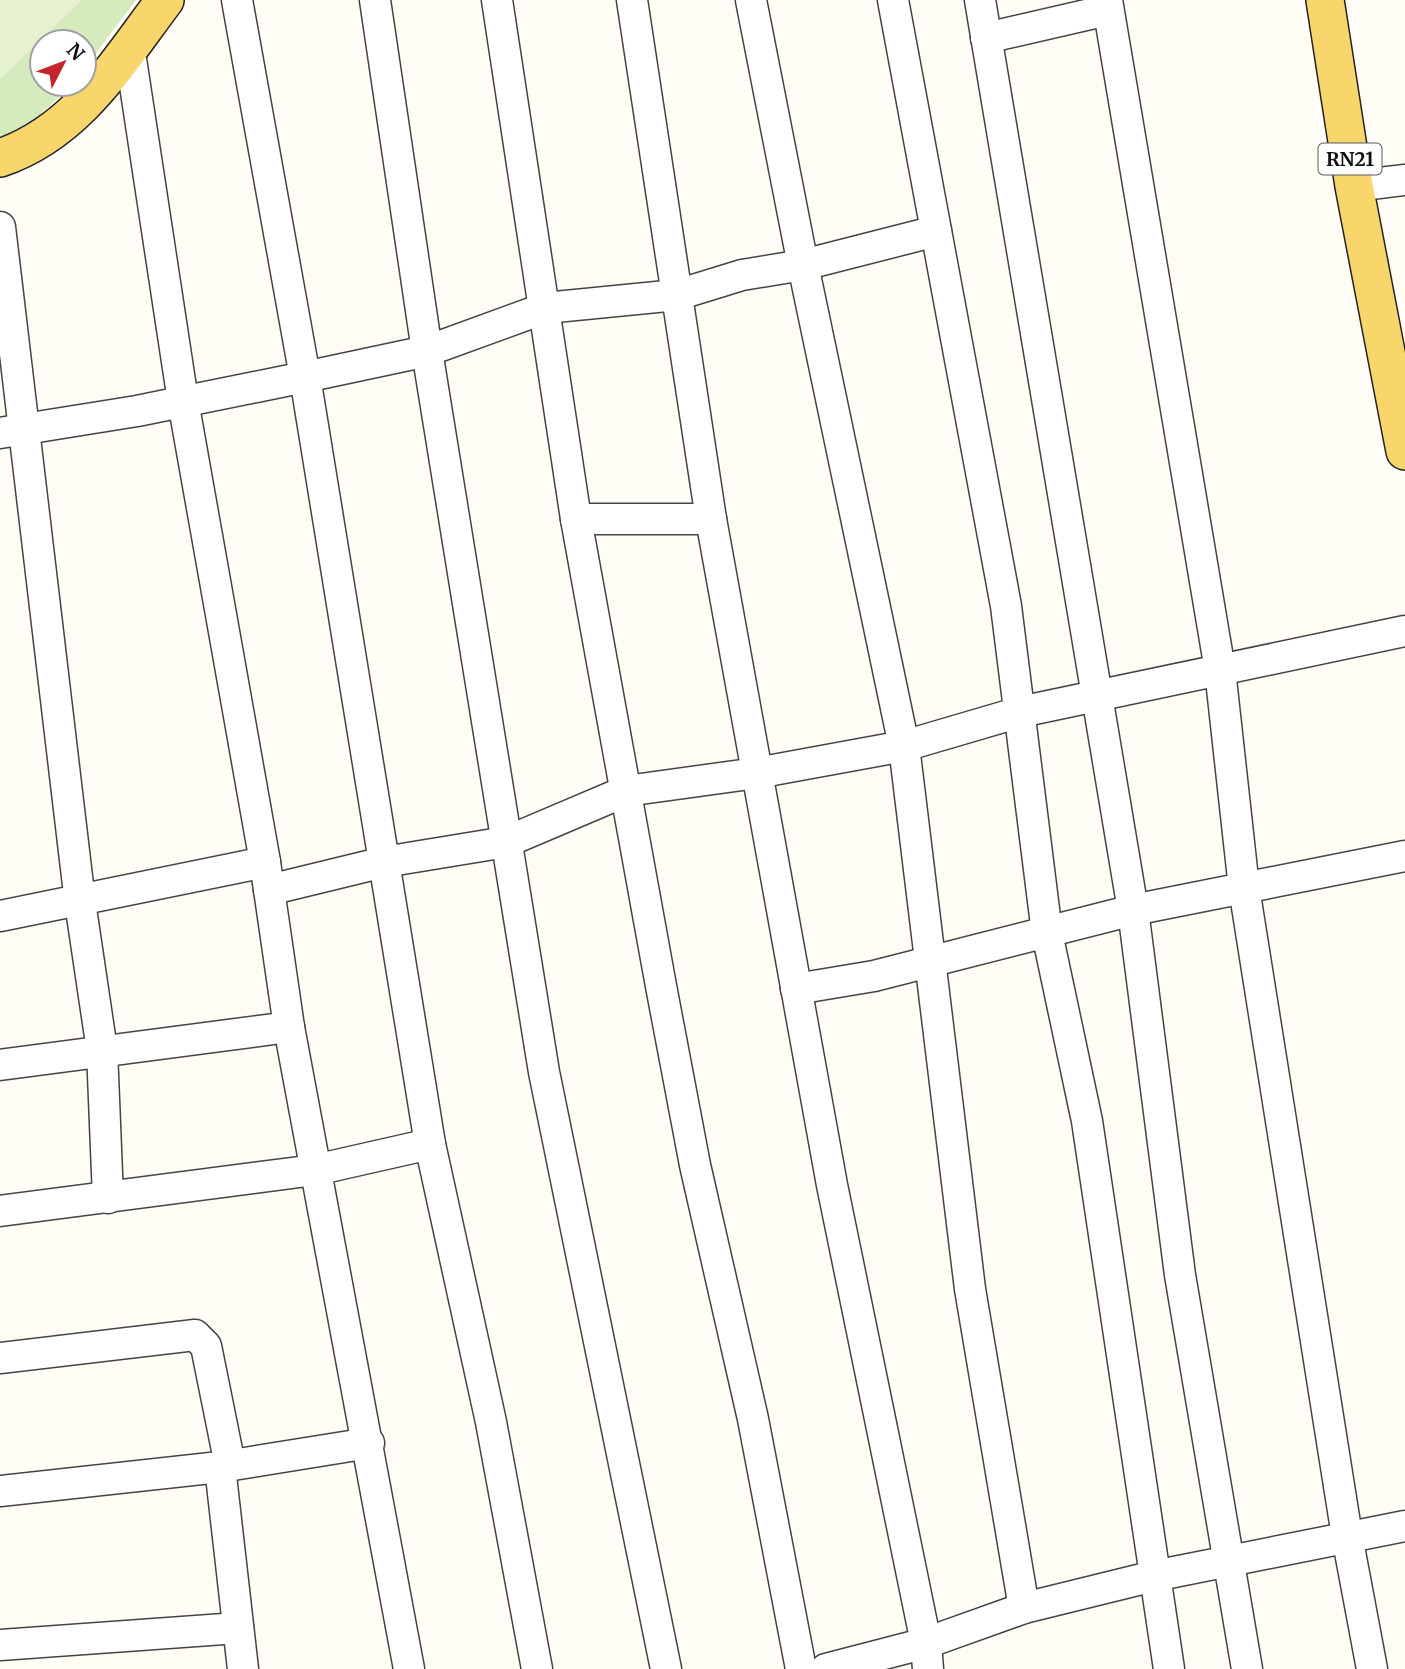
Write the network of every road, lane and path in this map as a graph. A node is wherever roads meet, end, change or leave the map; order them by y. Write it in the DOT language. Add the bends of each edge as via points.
graph roads {
  1 [pos="164,0"];
  2 [pos="237,0"];
  3 [pos="375,0"];
  4 [pos="498,0"];
  5 [pos="632,0"];
  6 [pos="751,0"];
  7 [pos="893,0"];
  8 [pos="980,0"];
  9 [pos="1325,0"];
  10 [pos="1108,5"];
  11 [pos="986,38"];
  12 [pos="130,47"];
  13 [pos="0,158"];
  14 [pos="1405,180"];
  15 [pos="1354,186"];
  16 [pos="0,228"];
  17 [pos="936,231"];
  18 [pos="803,265"];
  19 [pos="677,295"];
  20 [pos="545,308"];
  21 [pos="427,351"];
  22 [pos="305,377"];
  23 [pos="183,401"];
  24 [pos="12,430"];
  25 [pos="1405,451"];
  26 [pos="576,519"];
  27 [pos="711,519"];
  28 [pos="1405,631"];
  29 [pos="1220,670"];
  30 [pos="1098,698"];
  31 [pos="1020,712"];
  32 [pos="904,746"];
  33 [pos="757,773"];
  34 [pos="626,791"];
  35 [pos="506,842"];
  36 [pos="1405,856"];
  37 [pos="384,862"];
  38 [pos="267,876"];
  39 [pos="1244,888"];
  40 [pos="80,902"];
  41 [pos="1133,910"];
  42 [pos="0,916"];
  43 [pos="1047,933"];
  44 [pos="930,961"];
  45 [pos="796,989"];
  46 [pos="289,1027"];
  47 [pos="103,1051"];
  48 [pos="0,1065"];
  49 [pos="430,1144"];
  50 [pos="315,1170"];
  51 [pos="108,1198"];
  52 [pos="0,1211"];
  53 [pos="0,1358"];
  54 [pos="369,1443"];
  55 [pos="225,1466"];
  56 [pos="0,1491"];
  57 [pos="1405,1526"];
  58 [pos="1347,1536"];
  59 [pos="1228,1560"];
  60 [pos="1154,1576"];
  61 [pos="1024,1608"];
  62 [pos="238,1628"];
  63 [pos="0,1645"];
  64 [pos="927,1656"];
  65 [pos="243,1669"];
  66 [pos="409,1669"];
  67 [pos="537,1669"];
  68 [pos="666,1669"];
  69 [pos="801,1669"];
  70 [pos="826,1669"];
  71 [pos="1169,1669"];
  72 [pos="1247,1669"];
  73 [pos="1373,1669"];
  1 -- 12 [label="main road"];
  2 -- 22 [label="street"];
  3 -- 21 [label="street"];
  4 -- 20 [label="street"];
  5 -- 19 [label="street"];
  6 -- 18 [label="street"];
  7 -- 17 [label="street"];
  8 -- 11 [label="street"];
  9 -- 15 [label="main road, RN21"];
  10 -- 11 [label="street"];
  10 -- 29 [label="street"];
  11 -- 30 [label="street"];
  12 -- 13 [label="main road" via="55,132"];
  12 -- 23 [label="street"];
  14 -- 15 [label="street"];
  15 -- 25 [label="main road, RN21"];
  16 -- 24 [label="street"];
  17 -- 18 [label="street"];
  17 -- 31 [label="street" via="1006,606"];
  18 -- 19 [label="street" via="742,275"];
  18 -- 32 [label="street"];
  19 -- 20 [label="street"];
  19 -- 27 [label="street"];
  20 -- 21 [label="street"];
  20 -- 26 [label="street"];
  21 -- 22 [label="street"];
  21 -- 35 [label="street"];
  22 -- 23 [label="street"];
  22 -- 37 [label="street"];
  23 -- 24 [label="street"];
  23 -- 38 [label="street"];
  24 -- 40 [label="street"];
  26 -- 27 [label="street"];
  26 -- 34 [label="street"];
  27 -- 33 [label="street"];
  28 -- 29 [label="street"];
  29 -- 30 [label="street"];
  29 -- 39 [label="street"];
  30 -- 31 [label="street"];
  30 -- 41 [label="street"];
  31 -- 32 [label="street"];
  31 -- 43 [label="street"];
  32 -- 33 [label="street"];
  32 -- 44 [label="street"];
  33 -- 34 [label="street"];
  33 -- 45 [label="street"];
  34 -- 35 [label="street"];
  34 -- 69 [label="street" via="695,1165 753,1419"];
  35 -- 37 [label="street"];
  35 -- 68 [label="street" via="544,1072"];
  36 -- 39 [label="street"];
  37 -- 38 [label="street"];
  37 -- 49 [label="street"];
  38 -- 40 [label="street"];
  38 -- 46 [label="street"];
  39 -- 41 [label="street"];
  39 -- 58 [label="street"];
  40 -- 42 [label="street"];
  40 -- 47 [label="street"];
  41 -- 43 [label="street"];
  41 -- 59 [label="street" via="1180,1275"];
  43 -- 44 [label="street"];
  43 -- 60 [label="street" via="1087,1121"];
  44 -- 45 [label="street"];
  44 -- 61 [label="street" via="970,1289"];
  45 -- 64 [label="street"];
  46 -- 47 [label="street"];
  46 -- 50 [label="street"];
  47 -- 48 [label="street"];
  47 -- 51 [label="street"];
  49 -- 50 [label="street"];
  49 -- 67 [label="street" via="491,1422"];
  50 -- 51 [label="street"];
  50 -- 54 [label="street"];
  51 -- 52 [label="street"];
  53 -- 55 [label="street" via="195,1335 206,1346"];
  54 -- 55 [label="street"];
  54 -- 66 [label="street"];
  55 -- 56 [label="street"];
  55 -- 62 [label="street"];
  57 -- 58 [label="street"];
  58 -- 59 [label="street"];
  58 -- 73 [label="street"];
  59 -- 60 [label="street"];
  59 -- 72 [label="street"];
  60 -- 61 [label="street"];
  60 -- 71 [label="street"];
  61 -- 64 [label="street"];
  62 -- 63 [label="street"];
  62 -- 65 [label="street"];
  64 -- 70 [label="street"];
}
